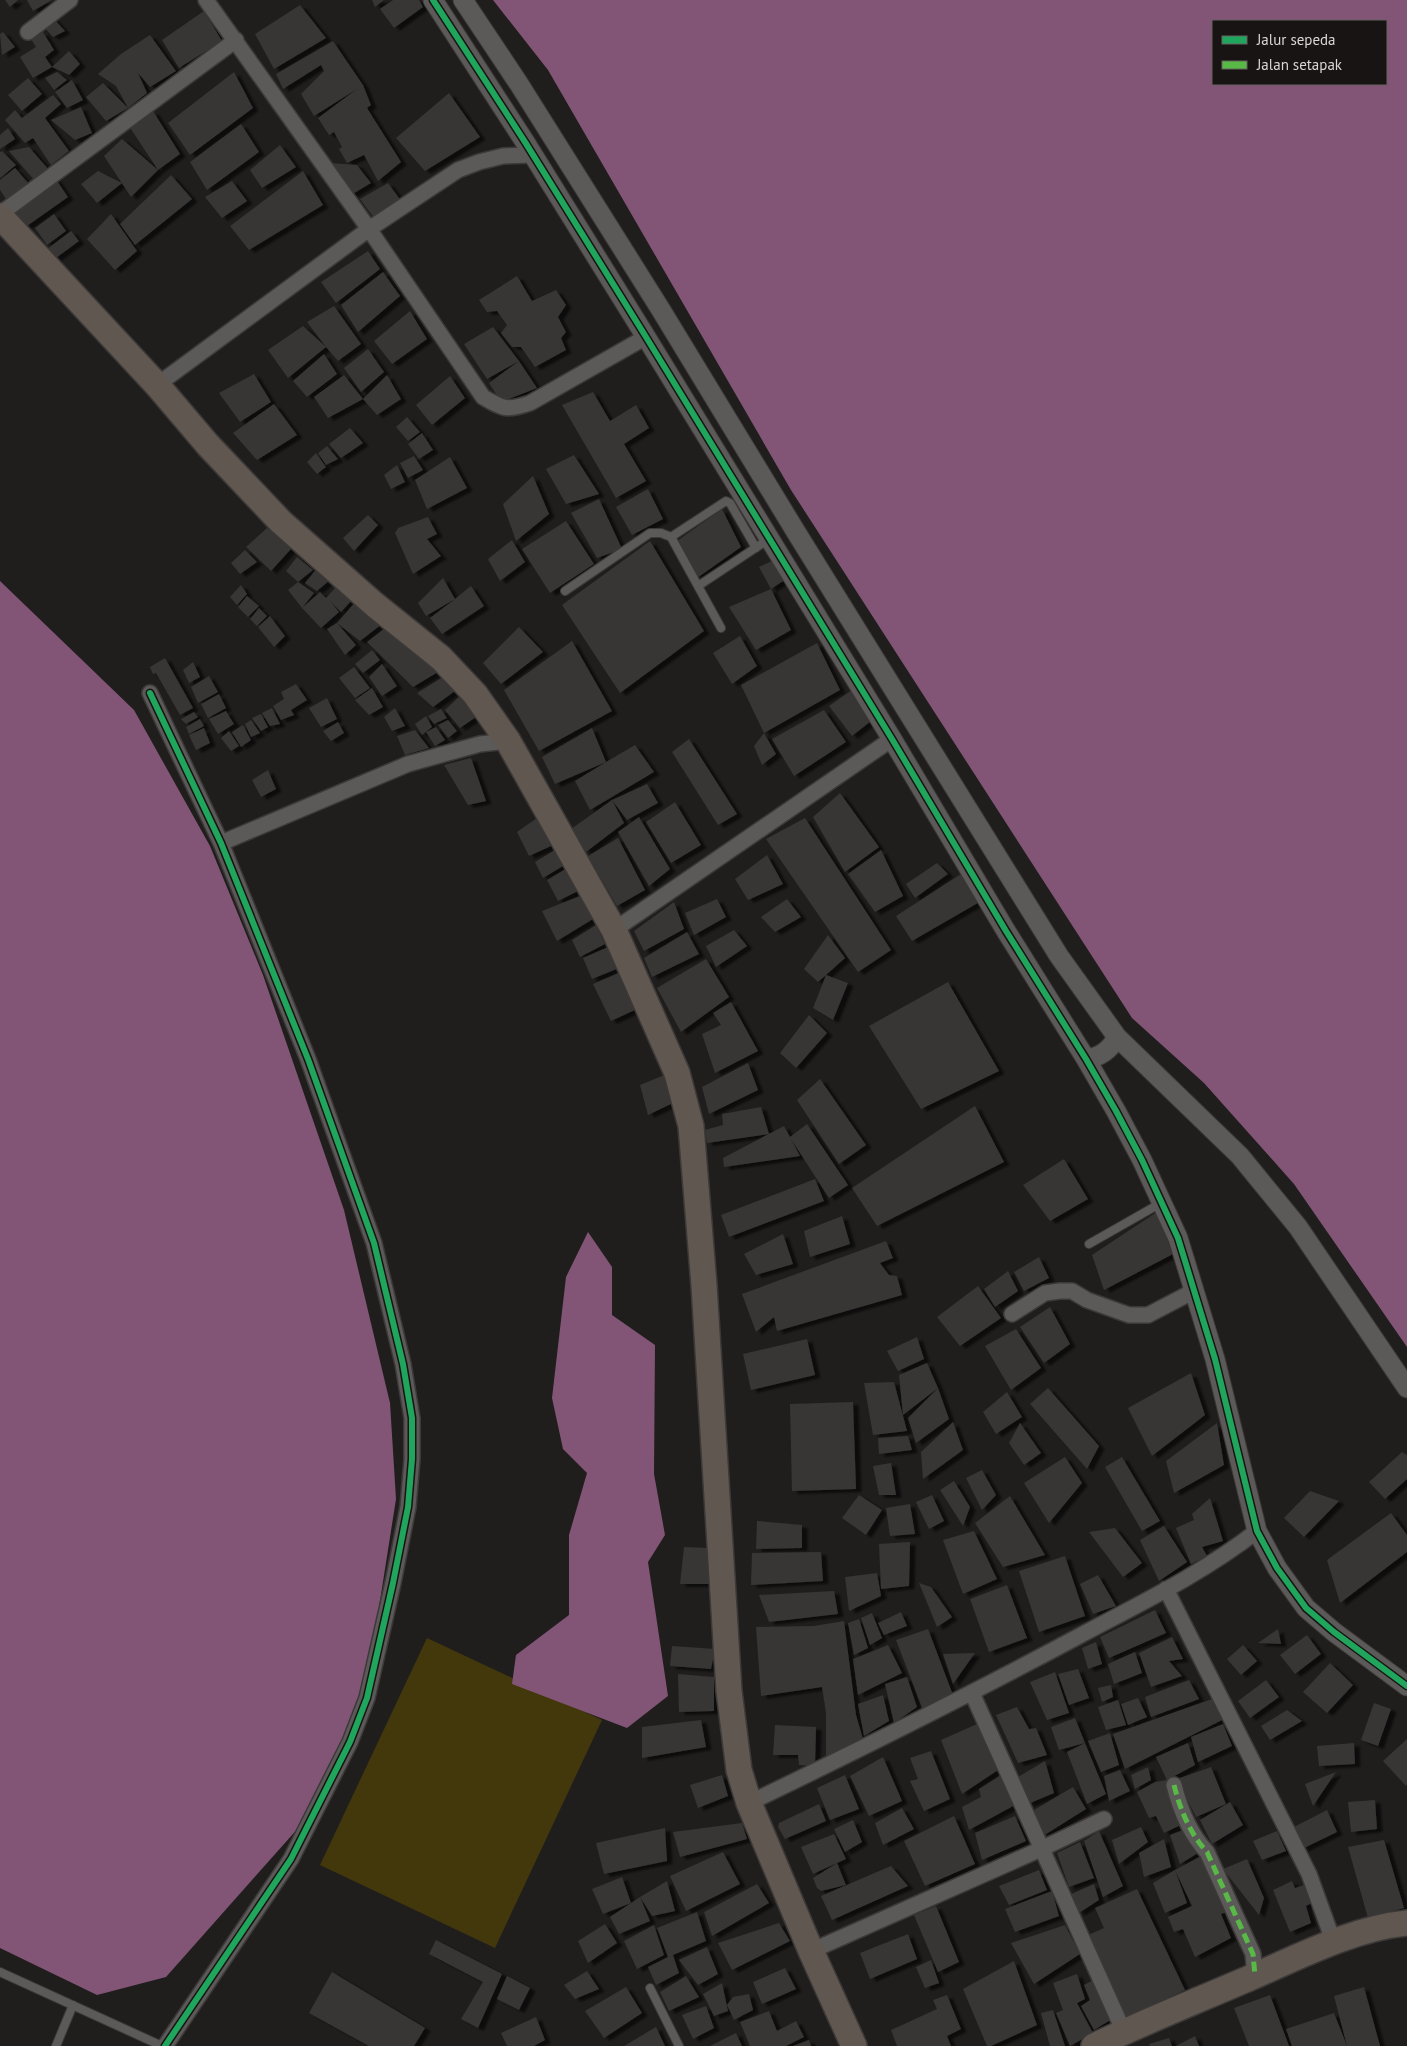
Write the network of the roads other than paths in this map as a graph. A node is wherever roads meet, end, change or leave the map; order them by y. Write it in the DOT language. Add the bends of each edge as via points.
graph roads {
  1 [pos="70,0"];
  2 [pos="206,0"];
  3 [pos="433,0"];
  4 [pos="463,0"];
  5 [pos="28,32"];
  6 [pos="236,40"];
  7 [pos="533,155"];
  8 [pos="0,215"];
  9 [pos="369,229"];
  10 [pos="646,337"];
  11 [pos="157,384"];
  12 [pos="738,503"];
  13 [pos="796,532"];
  14 [pos="671,537"];
  15 [pos="767,545"];
  16 [pos="698,586"];
  17 [pos="565,592"];
  18 [pos="721,628"];
  19 [pos="150,693"];
  20 [pos="892,739"];
  21 [pos="508,741"];
  22 [pos="221,844"];
  23 [pos="614,930"];
  24 [pos="1117,1037"];
  25 [pos="1086,1059"];
  26 [pos="1162,1202"];
  27 [pos="1089,1244"];
  28 [pos="1194,1291"];
  29 [pos="1012,1314"];
  30 [pos="1407,1388"];
  31 [pos="1257,1531"];
  32 [pos="1166,1589"];
  33 [pos="1407,1686"];
  34 [pos="972,1693"];
  35 [pos="1174,1785"];
  36 [pos="749,1803"];
  37 [pos="1104,1818"];
  38 [pos="1041,1849"];
  39 [pos="1407,1923"];
  40 [pos="1334,1943"];
  41 [pos="811,1951"];
  42 [pos="0,1972"];
  43 [pos="1255,1976"];
  44 [pos="650,1988"];
  45 [pos="73,2004"];
  46 [pos="1124,2032"];
  47 [pos="56,2046"];
  48 [pos="164,2046"];
  49 [pos="679,2046"];
  50 [pos="854,2046"];
  51 [pos="1094,2046"];
  1 -- 5 [label="street"];
  2 -- 6 [label="street"];
  3 -- 7 [label="street"];
  4 -- 13 [label="street" via="661,310"];
  6 -- 8 [label="street"];
  6 -- 9 [label="street"];
  7 -- 9 [label="street" via="503,156 458,170"];
  7 -- 10 [label="street"];
  8 -- 11 [label="highway"];
  9 -- 10 [label="street" via="483,397 500,408 530,403"];
  9 -- 11 [label="street"];
  10 -- 12 [label="street"];
  11 -- 21 [label="highway" via="208,445 281,522 441,658 475,694"];
  12 -- 14 [label="lane" via="720,503"];
  12 -- 15 [label="street"];
  13 -- 15 [label="street"];
  13 -- 24 [label="street" via="1044,932"];
  14 -- 16 [label="lane"];
  14 -- 17 [label="lane" via="650,533"];
  15 -- 16 [label="lane"];
  15 -- 20 [label="street"];
  16 -- 18 [label="lane"];
  19 -- 22 [label="street"];
  20 -- 23 [label="street"];
  20 -- 25 [label="street"];
  21 -- 22 [label="street" via="480,744 408,764"];
  21 -- 23 [label="highway"];
  22 -- 48 [label="street" via="308,1059 374,1243 405,1373 412,1418 412,1459 408,1507 393,1583 366,1698 350,1742 291,1858"];
  23 -- 36 [label="highway" via="677,1073 691,1126 729,1692 739,1770"];
  24 -- 25 [label="street" via="1104,1054"];
  24 -- 30 [label="street" via="1240,1156 1298,1227"];
  25 -- 26 [label="street"];
  26 -- 27 [label="lane"];
  26 -- 28 [label="street" via="1178,1238"];
  28 -- 29 [label="street" via="1148,1315 1129,1314 1087,1300 1072,1291 1044,1293"];
  28 -- 31 [label="street" via="1215,1359"];
  31 -- 32 [label="street" via="1207,1567"];
  31 -- 33 [label="street" via="1277,1568 1306,1608"];
  32 -- 34 [label="street"];
  32 -- 40 [label="street" via="1309,1874"];
  34 -- 36 [label="street"];
  34 -- 38 [label="street"];
  35 -- 43 [label="street" via="1180,1806 1206,1852 1253,1954"];
  36 -- 41 [label="highway"];
  37 -- 38 [label="street"];
  38 -- 41 [label="street"];
  38 -- 46 [label="street"];
  39 -- 40 [label="highway"];
  40 -- 43 [label="highway"];
  41 -- 50 [label="highway"];
  42 -- 45 [label="lane"];
  43 -- 46 [label="highway"];
  44 -- 49 [label="lane"];
  45 -- 47 [label="lane"];
  45 -- 48 [label="lane"];
  46 -- 51 [label="highway"];
}
